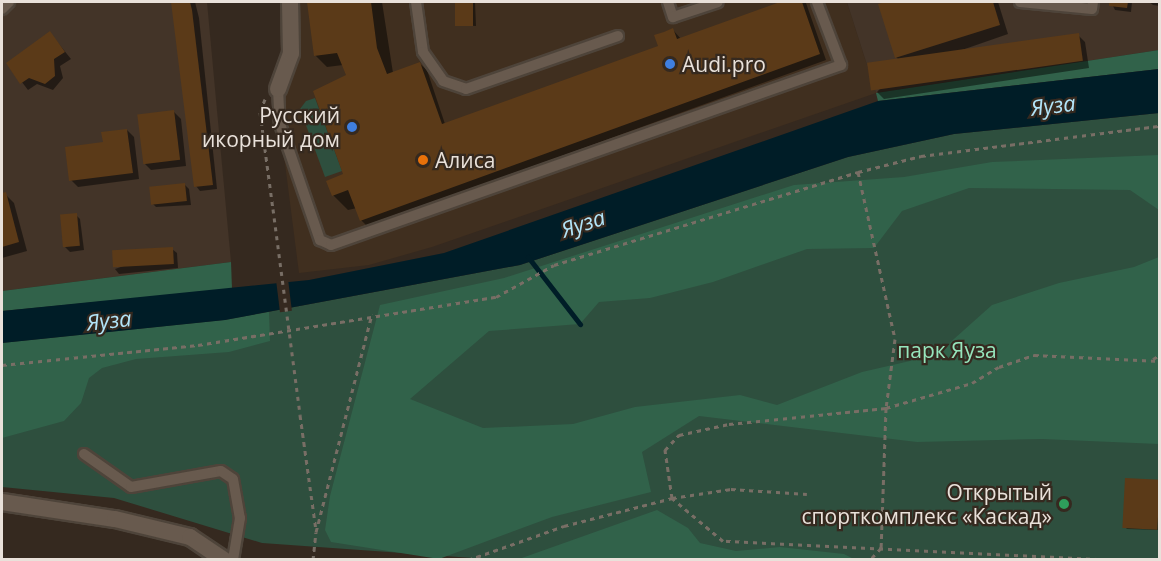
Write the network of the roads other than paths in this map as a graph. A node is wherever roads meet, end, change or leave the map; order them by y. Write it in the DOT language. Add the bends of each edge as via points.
graph roads {
  1 [pos="9,2"];
  2 [pos="290,2"];
  3 [pos="416,2"];
  4 [pos="668,2"];
  5 [pos="718,2"];
  6 [pos="818,2"];
  7 [pos="1020,2"];
  8 [pos="1093,2"];
  9 [pos="2,9"];
  10 [pos="618,36"];
  11 [pos="278,89"];
  12 [pos="84,454"];
  13 [pos="2,502"];
  14 [pos="224,560"];
  15 [pos="233,560"];
  1 -- 9 [label="lane"];
  2 -- 11 [label="street" via="291,53"];
  3 -- 10 [label="lane" via="423,52 443,81 466,89"];
  4 -- 5 [label="lane" via="673,17"];
  6 -- 11 [label="lane" via="841,65 331,245 320,240 283,135"];
  7 -- 8 [label="lane" via="1092,9"];
  12 -- 15 [label="lane" via="131,487 221,471 232,478 240,518"];
  13 -- 14 [label="street" via="115,519 190,537"];
}
